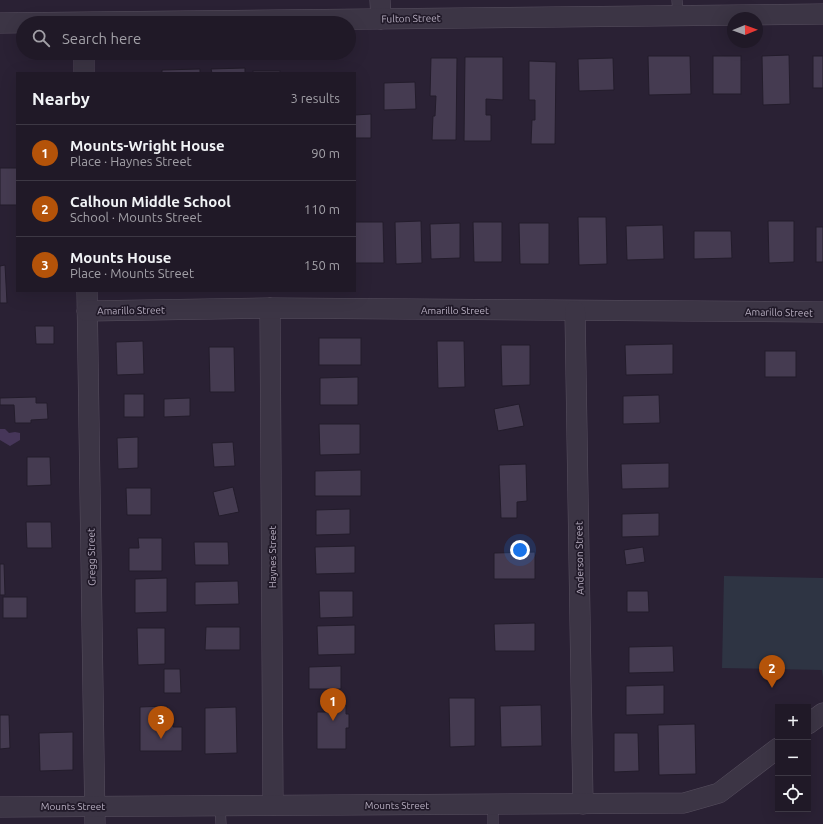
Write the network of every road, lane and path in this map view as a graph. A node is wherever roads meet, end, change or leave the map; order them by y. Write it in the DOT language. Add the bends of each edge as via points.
graph roads {
  1 [pos="677,8"];
  2 [pos="380,9"];
  3 [pos="823,14"];
  4 [pos="232,16"];
  5 [pos="0,23"];
  6 [pos="16,23"];
  7 [pos="84,60"];
  8 [pos="84,72"];
  9 [pos="87,292"];
  10 [pos="270,308"];
  11 [pos="88,311"];
  12 [pos="576,311"];
  13 [pos="823,312"];
  14 [pos="823,713"];
  15 [pos="811,722"];
  16 [pos="775,750"];
  17 [pos="583,804"];
  18 [pos="273,805"];
  19 [pos="0,807"];
  20 [pos="221,814"];
  21 [pos="493,814"];
  22 [pos="95,815"];
  1 -- 2 [label="street, Fulton Street"];
  1 -- 3 [label="street, Fulton Street"];
  2 -- 4 [label="street, Fulton Street"];
  5 -- 6 [label="street, Fulton Street"];
  7 -- 8 [label="street"];
  9 -- 11 [label="street, Gregg Street"];
  10 -- 11 [label="street, Amarillo Street"];
  10 -- 12 [label="street, Amarillo Street"];
  10 -- 18 [label="street, Haynes Street"];
  11 -- 22 [label="street, Gregg Street"];
  12 -- 13 [label="street, Amarillo Street"];
  12 -- 17 [label="street, Anderson Street"];
  14 -- 15 [label="street"];
  16 -- 17 [label="street, Mounts Street" via="719,793 684,803"];
  17 -- 21 [label="street, Mounts Street"];
  18 -- 20 [label="street, Mounts Street"];
  18 -- 21 [label="street, Mounts Street"];
  19 -- 22 [label="street, Mounts Street"];
  20 -- 22 [label="street, Mounts Street"];
}
